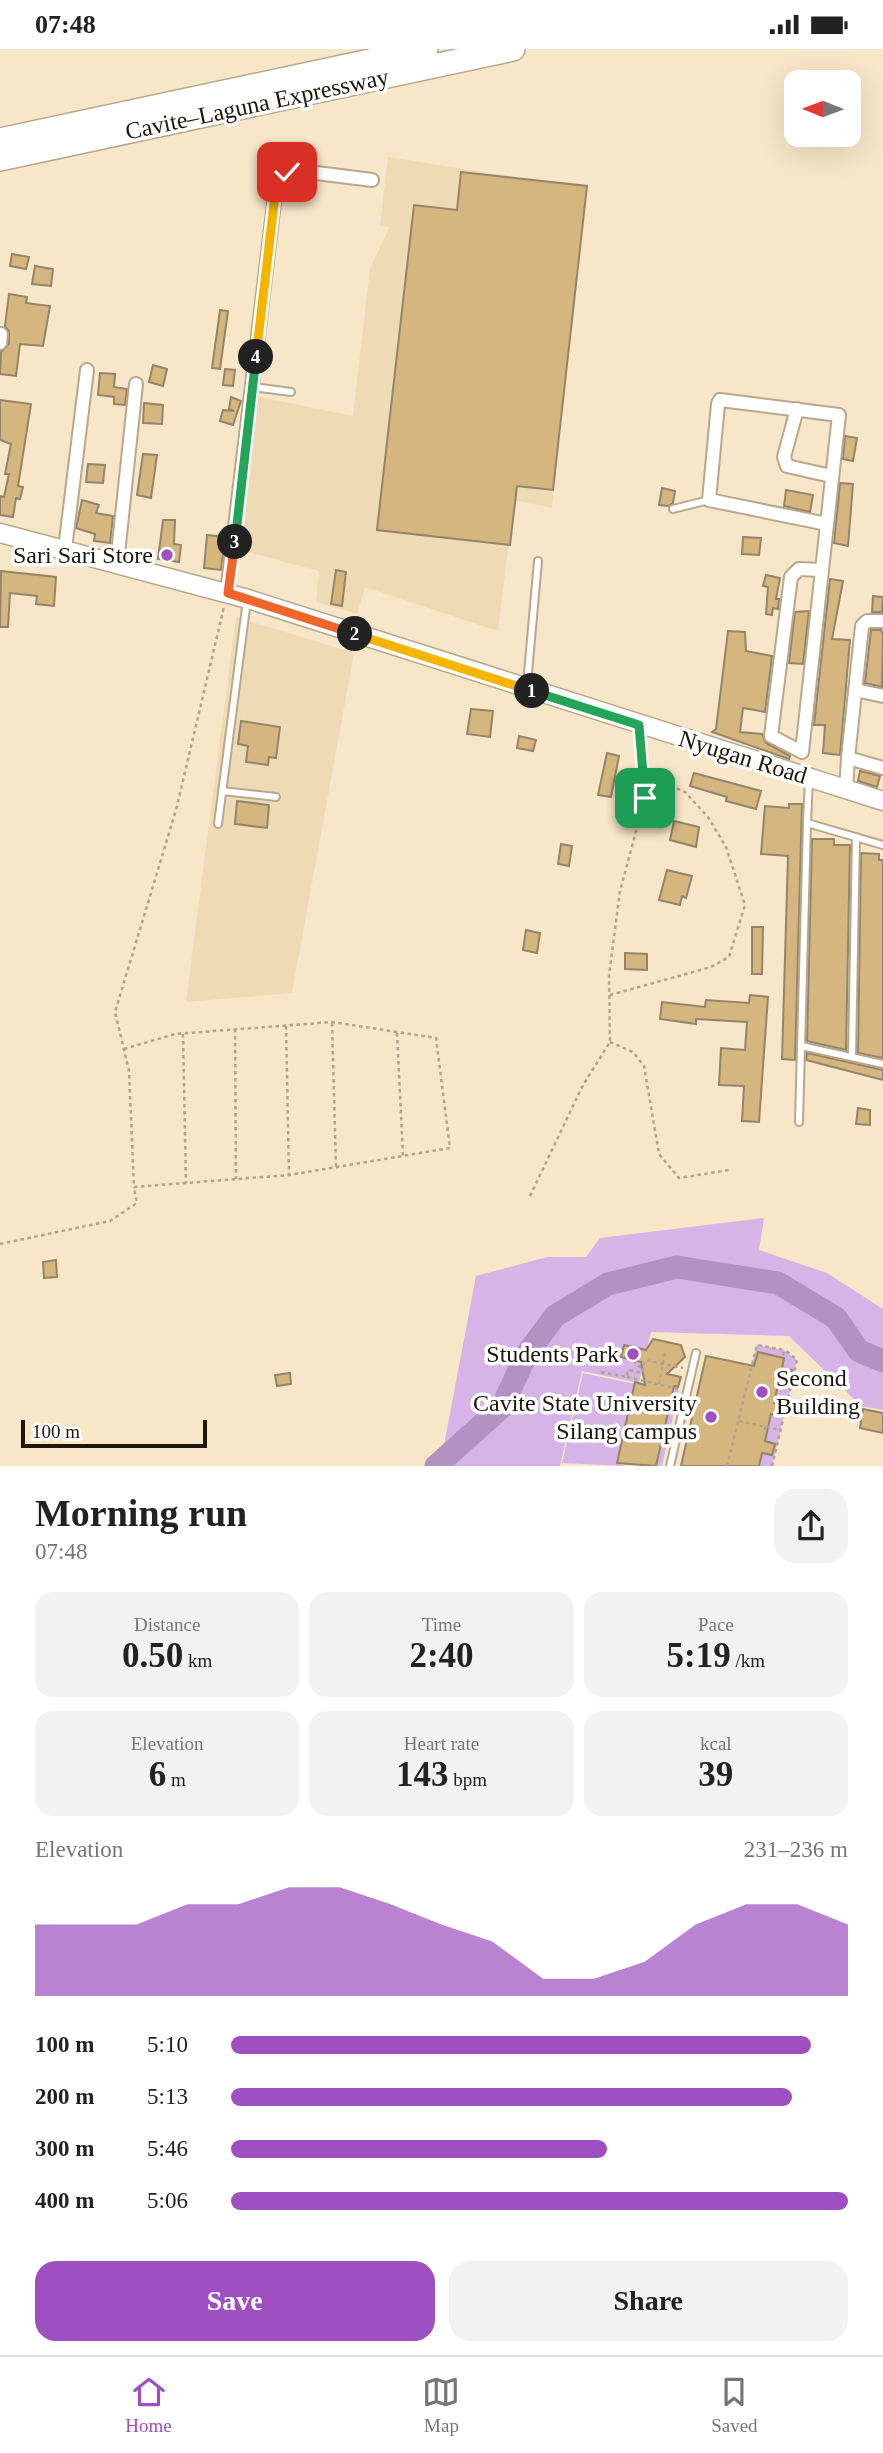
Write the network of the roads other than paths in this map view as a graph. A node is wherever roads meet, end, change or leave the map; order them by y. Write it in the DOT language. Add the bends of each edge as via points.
graph roads {
  1 [pos="426,49"];
  2 [pos="513,49"];
  3 [pos="0,140"];
  4 [pos="0,159"];
  5 [pos="372,180"];
  6 [pos="87,370"];
  7 [pos="136,384"];
  8 [pos="253,387"];
  9 [pos="291,392"];
  10 [pos="797,409"];
  11 [pos="831,476"];
  12 [pos="709,500"];
  13 [pos="673,509"];
  14 [pos="827,524"];
  15 [pos="0,533"];
  16 [pos="65,549"];
  17 [pos="538,561"];
  18 [pos="117,563"];
  19 [pos="822,570"];
  20 [pos="228,593"];
  21 [pos="248,599"];
  22 [pos="883,621"];
  23 [pos="527,690"];
  24 [pos="855,690"];
  25 [pos="883,696"];
  26 [pos="802,751"];
  27 [pos="848,758"];
  28 [pos="883,768"];
  29 [pos="804,776"];
  30 [pos="846,789"];
  31 [pos="222,790"];
  32 [pos="276,797"];
  33 [pos="883,801"];
  34 [pos="807,823"];
  35 [pos="218,824"];
  36 [pos="856,837"];
  37 [pos="883,845"];
  38 [pos="801,1046"];
  39 [pos="852,1056"];
  40 [pos="883,1064"];
  41 [pos="799,1122"];
  42 [pos="696,1353"];
  43 [pos="670,1466"];
  1 -- 3 [label="highway, Cavite–Laguna Expressway"];
  2 -- 4 [label="highway, Cavite–Laguna Expressway"];
  5 -- 8 [label="street" via="293,170 277,178"];
  6 -- 16 [label="street"];
  7 -- 18 [label="street"];
  8 -- 9 [label="lane"];
  8 -- 20 [label="street"];
  10 -- 11 [label="street" via="839,415"];
  10 -- 11 [label="street" via="784,457 787,466"];
  10 -- 12 [label="street" via="720,400"];
  11 -- 14 [label="street"];
  12 -- 13 [label="lane"];
  12 -- 14 [label="street"];
  14 -- 19 [label="street"];
  15 -- 16 [label="main road, Nyugan Road"];
  16 -- 18 [label="main road, Nyugan Road"];
  17 -- 23 [label="lane"];
  18 -- 20 [label="main road, Nyugan Road"];
  19 -- 26 [label="street"];
  19 -- 26 [label="street" via="799,569 791,577 771,736"];
  20 -- 21 [label="main road, Nyugan Road"];
  21 -- 23 [label="main road, Nyugan Road"];
  21 -- 31 [label="lane"];
  22 -- 24 [label="street" via="867,621 862,626"];
  23 -- 29 [label="main road, Nyugan Road"];
  24 -- 25 [label="street"];
  24 -- 27 [label="street"];
  26 -- 29 [label="street"];
  27 -- 28 [label="street"];
  27 -- 30 [label="street"];
  29 -- 30 [label="main road, Nyugan Road"];
  29 -- 34 [label="lane"];
  30 -- 33 [label="main road, Nyugan Road"];
  31 -- 32 [label="lane"];
  31 -- 35 [label="lane"];
  34 -- 36 [label="lane"];
  34 -- 38 [label="lane"];
  36 -- 37 [label="lane"];
  36 -- 39 [label="lane"];
  38 -- 39 [label="lane"];
  38 -- 41 [label="lane"];
  39 -- 40 [label="lane"];
  42 -- 43 [label="lane"];
}
